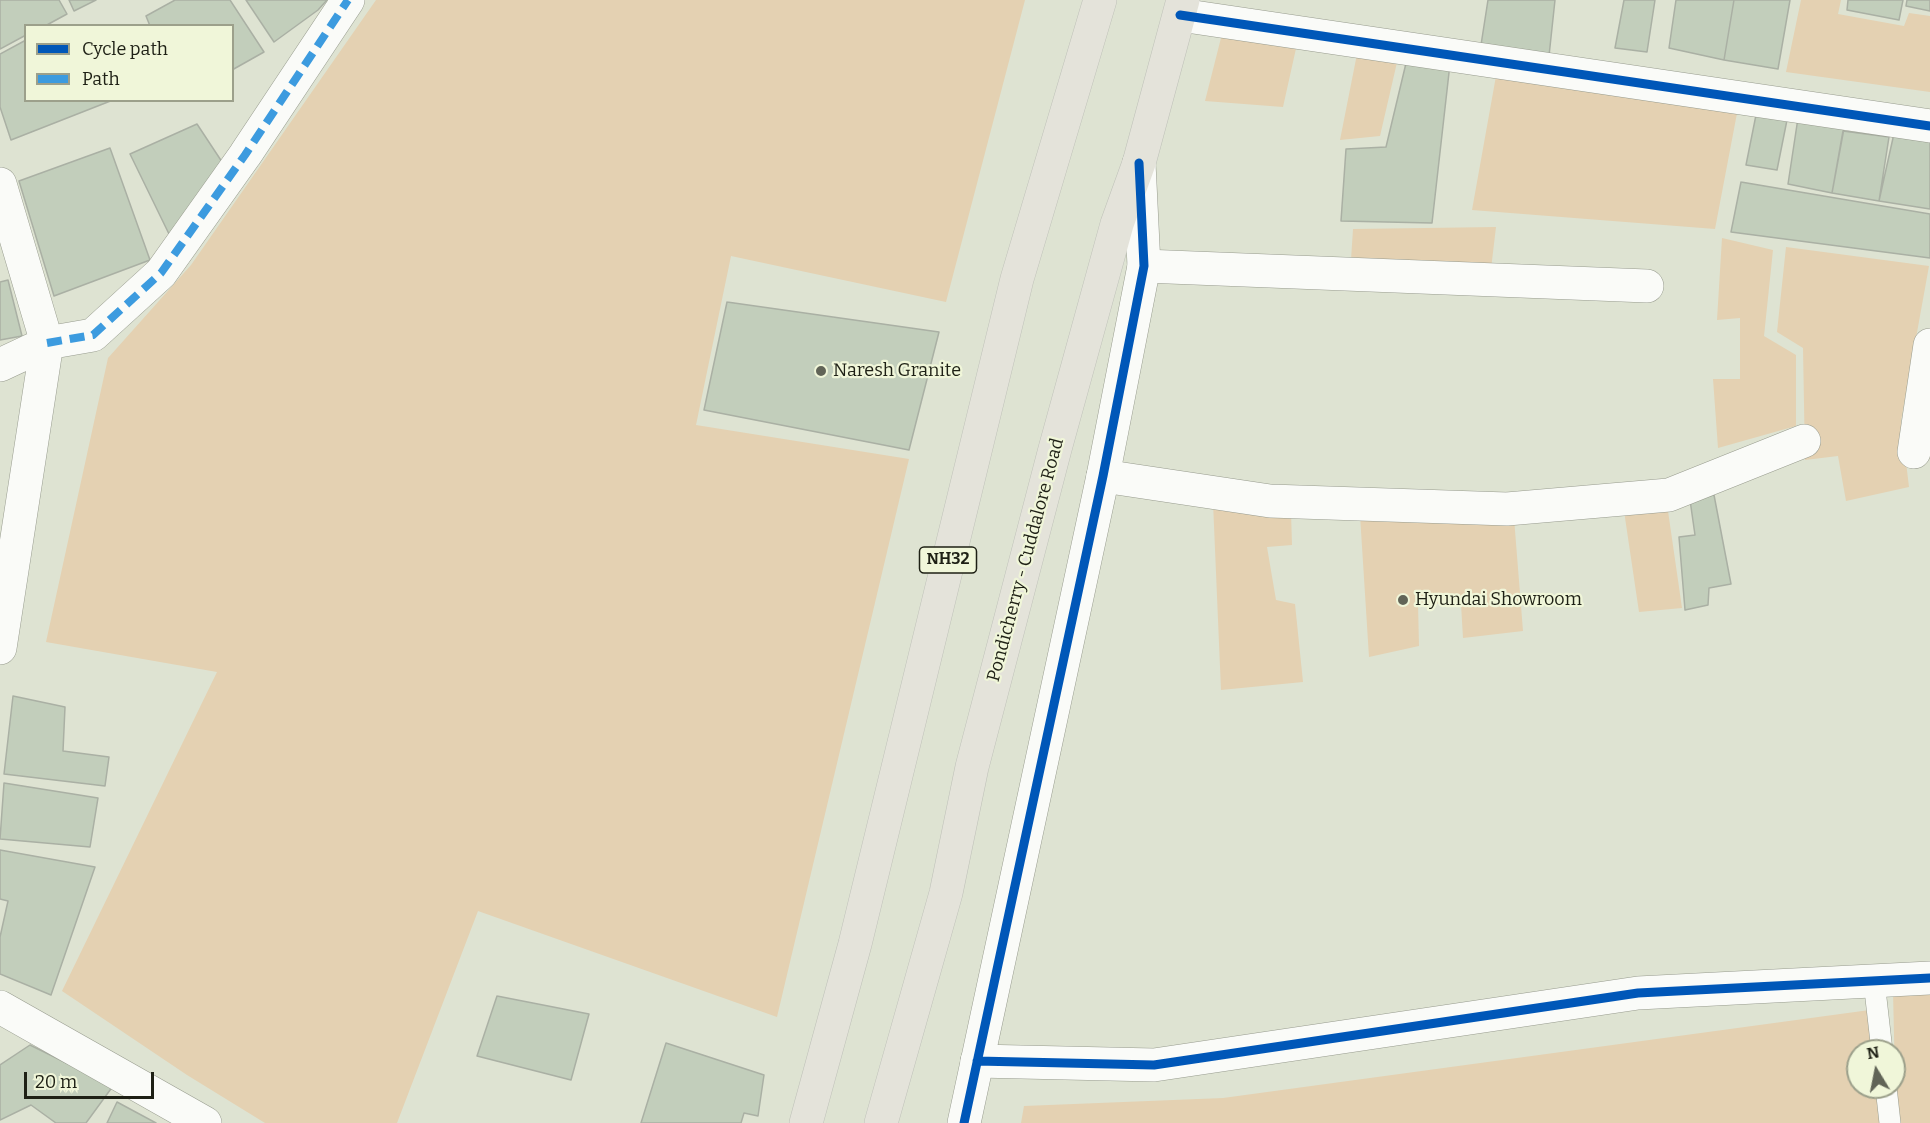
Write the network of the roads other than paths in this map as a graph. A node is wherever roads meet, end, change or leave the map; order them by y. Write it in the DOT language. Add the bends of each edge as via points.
graph roads {
  1 [pos="348,0"];
  2 [pos="1100,0"];
  3 [pos="1181,8"];
  4 [pos="1930,126"];
  5 [pos="1139,163"];
  6 [pos="0,184"];
  7 [pos="1144,266"];
  8 [pos="1647,286"];
  9 [pos="47,343"];
  10 [pos="1930,345"];
  11 [pos="0,365"];
  12 [pos="1804,441"];
  13 [pos="1914,452"];
  14 [pos="1103,476"];
  15 [pos="0,648"];
  16 [pos="1930,978"];
  17 [pos="1874,981"];
  18 [pos="0,1007"];
  19 [pos="1881,1039"];
  20 [pos="977,1061"];
  21 [pos="1887,1099"];
  22 [pos="206,1123"];
  23 [pos="806,1123"];
  24 [pos="881,1123"];
  25 [pos="964,1123"];
  26 [pos="1890,1123"];
  1 -- 9 [label="street" via="161,273 93,335"];
  2 -- 23 [label="highway, NH32" via="1017,279 855,944"];
  3 -- 4 [label="street"];
  3 -- 5 [label="highway, Pondicherry - Cuddalore Road"];
  5 -- 7 [label="street"];
  5 -- 24 [label="highway, Pondicherry - Cuddalore Road" via="1117,224 1058,438 972,767 946,893"];
  6 -- 9 [label="street"];
  7 -- 8 [label="street"];
  7 -- 14 [label="street"];
  9 -- 11 [label="street"];
  9 -- 15 [label="street"];
  10 -- 13 [label="street"];
  12 -- 14 [label="street" via="1669,495 1507,508 1269,501"];
  14 -- 20 [label="street"];
  16 -- 17 [label="street"];
  17 -- 19 [label="lane"];
  17 -- 20 [label="street" via="1638,993 1154,1065"];
  18 -- 22 [label="street"];
  20 -- 25 [label="street"];
  21 -- 26 [label="lane"];
}
